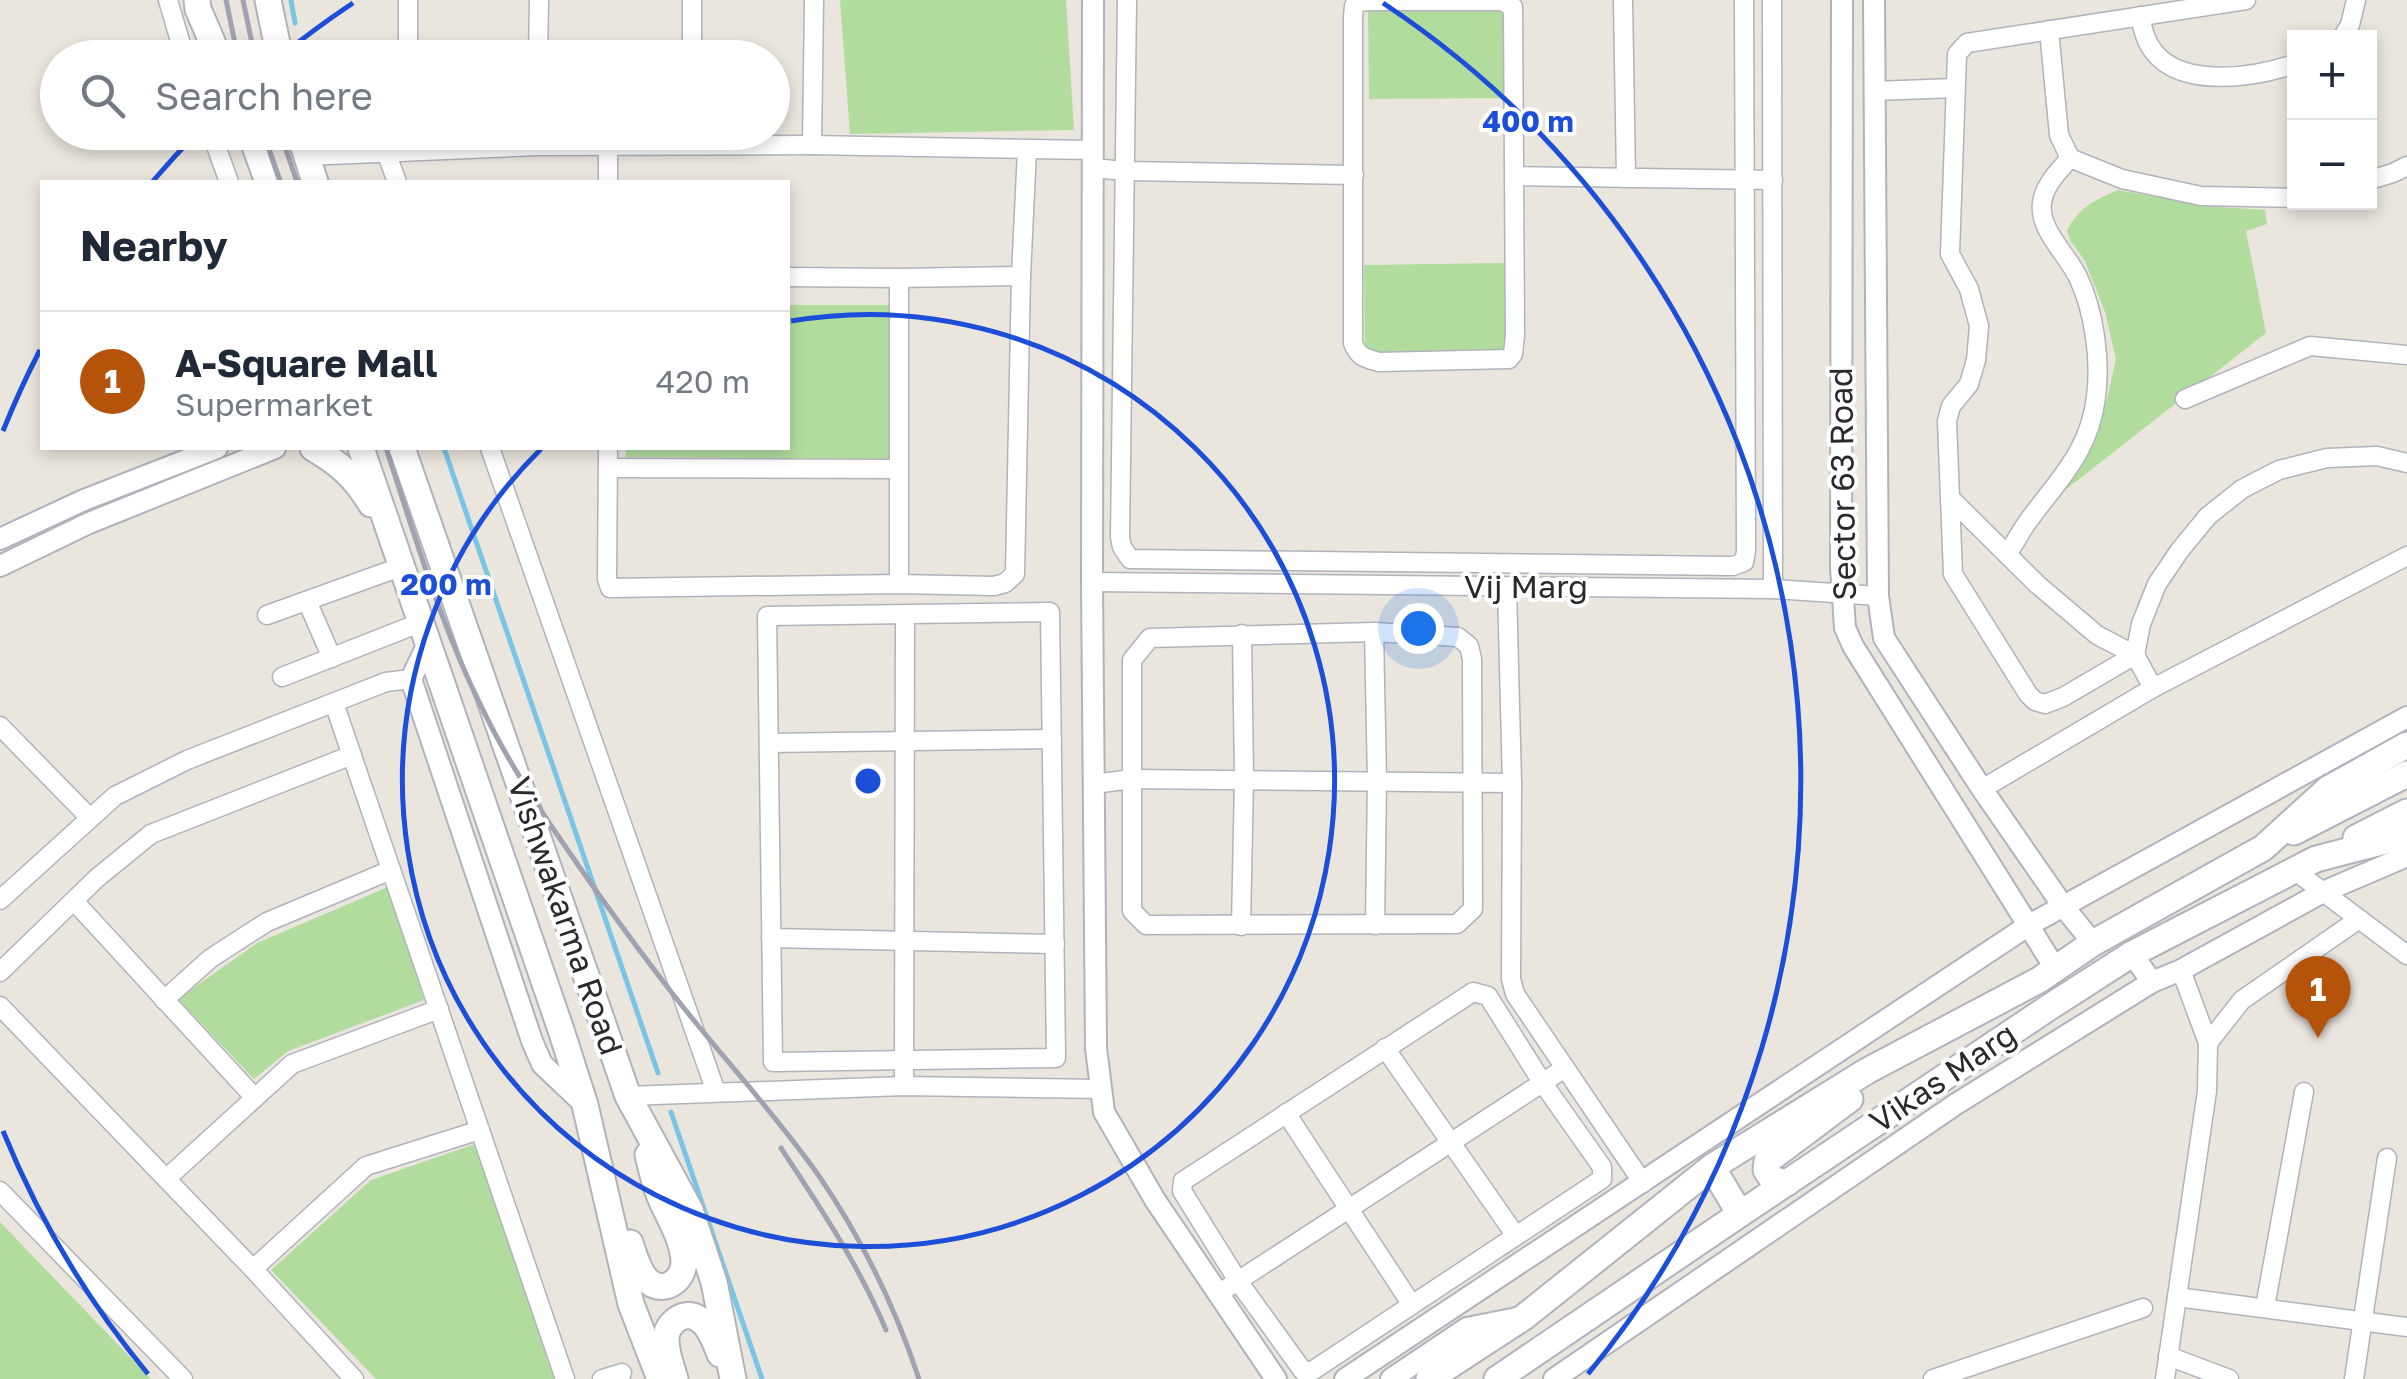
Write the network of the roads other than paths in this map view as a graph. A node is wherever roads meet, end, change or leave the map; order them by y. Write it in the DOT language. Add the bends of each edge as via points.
graph roads {
  1 [pos="168,0"];
  2 [pos="252,0"];
  3 [pos="268,0"];
  4 [pos="408,0"];
  5 [pos="539,0"];
  6 [pos="692,0"];
  7 [pos="814,0"];
  8 [pos="1092,0"];
  9 [pos="1127,0"];
  10 [pos="1433,0"];
  11 [pos="1623,0"];
  12 [pos="1744,0"];
  13 [pos="1772,0"];
  14 [pos="1842,0"];
  15 [pos="1874,0"];
  16 [pos="2246,0"];
  17 [pos="2356,0"];
  18 [pos="1506,1"];
  19 [pos="201,5"];
  20 [pos="2140,16"];
  21 [pos="2048,30"];
  22 [pos="2347,30"];
  23 [pos="180,40"];
  24 [pos="213,40"];
  25 [pos="264,40"];
  26 [pos="276,40"];
  27 [pos="408,40"];
  28 [pos="538,40"];
  29 [pos="692,40"];
  30 [pos="2287,66"];
  31 [pos="1956,88"];
  32 [pos="1875,91"];
  33 [pos="790,144"];
  34 [pos="812,145"];
  35 [pos="217,150"];
  36 [pos="256,150"];
  37 [pos="305,150"];
  38 [pos="365,150"];
  39 [pos="435,150"];
  40 [pos="608,150"];
  41 [pos="1027,150"];
  42 [pos="386,152"];
  43 [pos="407,153"];
  44 [pos="2070,158"];
  45 [pos="1092,159"];
  46 [pos="2407,166"];
  47 [pos="1125,171"];
  48 [pos="1354,175"];
  49 [pos="1516,176"];
  50 [pos="1626,178"];
  51 [pos="2377,178"];
  52 [pos="228,180"];
  53 [pos="267,180"];
  54 [pos="313,180"];
  55 [pos="395,180"];
  56 [pos="608,180"];
  57 [pos="1744,180"];
  58 [pos="1772,180"];
  59 [pos="2287,198"];
  60 [pos="1021,276"];
  61 [pos="790,277"];
  62 [pos="899,278"];
  63 [pos="2407,355"];
  64 [pos="2185,399"];
  65 [pos="212,450"];
  66 [pos="270,450"];
  67 [pos="316,450"];
  68 [pos="361,450"];
  69 [pos="403,450"];
  70 [pos="491,450"];
  71 [pos="608,450"];
  72 [pos="2407,463"];
  73 [pos="608,468"];
  74 [pos="898,468"];
  75 [pos="1951,499"];
  76 [pos="0,539"];
  77 [pos="399,554"];
  78 [pos="2007,554"];
  79 [pos="2407,556"];
  80 [pos="0,566"];
  81 [pos="1092,582"];
  82 [pos="899,584"];
  83 [pos="1507,587"];
  84 [pos="1773,589"];
  85 [pos="1842,594"];
  86 [pos="1878,596"];
  87 [pos="307,601"];
  88 [pos="904,614"];
  89 [pos="268,615"];
  90 [pos="425,632"];
  91 [pos="1374,632"];
  92 [pos="1242,634"];
  93 [pos="2135,655"];
  94 [pos="332,658"];
  95 [pos="282,678"];
  96 [pos="411,679"];
  97 [pos="2153,688"];
  98 [pos="334,703"];
  99 [pos="2407,717"];
  100 [pos="3,734"];
  101 [pos="1052,739"];
  102 [pos="904,741"];
  103 [pos="769,743"];
  104 [pos="2407,745"];
  105 [pos="352,756"];
  106 [pos="2407,774"];
  107 [pos="1132,779"];
  108 [pos="1244,779"];
  109 [pos="1377,780"];
  110 [pos="1472,783"];
  111 [pos="1512,783"];
  112 [pos="1094,784"];
  113 [pos="1982,789"];
  114 [pos="2407,812"];
  115 [pos="90,818"];
  116 [pos="2407,833"];
  117 [pos="2263,848"];
  118 [pos="2407,856"];
  119 [pos="2305,864"];
  120 [pos="391,870"];
  121 [pos="2324,892"];
  122 [pos="0,900"];
  123 [pos="74,901"];
  124 [pos="2063,906"];
  125 [pos="2359,919"];
  126 [pos="1376,925"];
  127 [pos="1241,926"];
  128 [pos="2029,926"];
  129 [pos="771,938"];
  130 [pos="904,941"];
  131 [pos="2092,943"];
  132 [pos="1055,944"];
  133 [pos="2132,954"];
  134 [pos="2407,955"];
  135 [pos="2055,968"];
  136 [pos="2181,970"];
  137 [pos="0,972"];
  138 [pos="2152,982"];
  139 [pos="164,1000"];
  140 [pos="0,1006"];
  141 [pos="439,1009"];
  142 [pos="2208,1043"];
  143 [pos="1385,1048"];
  144 [pos="904,1060"];
  145 [pos="1565,1068"];
  146 [pos="1867,1071"];
  147 [pos="1542,1082"];
  148 [pos="904,1086"];
  149 [pos="1101,1089"];
  150 [pos="716,1092"];
  151 [pos="2304,1092"];
  152 [pos="255,1098"];
  153 [pos="585,1105"];
  154 [pos="633,1106"];
  155 [pos="1286,1113"];
  156 [pos="480,1130"];
  157 [pos="1450,1142"];
  158 [pos="2387,1158"];
  159 [pos="1712,1167"];
  160 [pos="166,1179"];
  161 [pos="1643,1183"];
  162 [pos="1787,1183"];
  163 [pos="603,1188"];
  164 [pos="0,1191"];
  165 [pos="1349,1208"];
  166 [pos="1740,1214"];
  167 [pos="1516,1236"];
  168 [pos="253,1269"];
  169 [pos="1238,1281"];
  170 [pos="1218,1294"];
  171 [pos="2177,1297"];
  172 [pos="1412,1305"];
  173 [pos="2265,1307"];
  174 [pos="2143,1308"];
  175 [pos="1524,1316"];
  176 [pos="2364,1320"];
  177 [pos="2407,1327"];
  178 [pos="2168,1356"];
  179 [pos="622,1374"];
  180 [pos="1504,1377"];
  181 [pos="733,1378"];
  182 [pos="183,1379"];
  183 [pos="354,1379"];
  184 [pos="565,1379"];
  185 [pos="602,1379"];
  186 [pos="660,1379"];
  187 [pos="675,1379"];
  188 [pos="1276,1379"];
  189 [pos="1345,1379"];
  190 [pos="1391,1379"];
  191 [pos="1429,1379"];
  192 [pos="1554,1379"];
  193 [pos="1933,1379"];
  194 [pos="2164,1379"];
  195 [pos="2229,1379"];
  196 [pos="2354,1379"];
  1 -- 23 [label="street"];
  2 -- 25 [label="main road"];
  3 -- 26 [label="main road"];
  4 -- 27 [label="street"];
  5 -- 28 [label="street"];
  6 -- 29 [label="street"];
  7 -- 34 [label="street"];
  8 -- 45 [label="street"];
  9 -- 47 [label="street"];
  10 -- 18 [label="street"];
  10 -- 48 [label="street" via="1354,6"];
  11 -- 50 [label="street"];
  12 -- 57 [label="street"];
  13 -- 58 [label="street"];
  14 -- 85 [label="street, Sector 63 Road"];
  15 -- 32 [label="street, Sector 63 Road"];
  16 -- 20 [label="street"];
  17 -- 22 [label="street"];
  18 -- 49 [label="street" via="1514,13"];
  19 -- 24 [label="main road"];
  20 -- 21 [label="street"];
  20 -- 30 [label="street" via="2156,54 2188,72 2247,76"];
  21 -- 31 [label="street" via="1967,43 1956,54"];
  21 -- 44 [label="street" via="2056,122"];
  31 -- 32 [label="street"];
  31 -- 75 [label="street" via="1950,254 1979,326 1968,384 1946,420"];
  32 -- 86 [label="street, Sector 63 Road"];
  33 -- 34 [label="street"];
  34 -- 41 [label="street"];
  35 -- 52 [label="street"];
  36 -- 53 [label="main road"];
  37 -- 54 [label="main road"];
  38 -- 42 [label="street"];
  39 -- 43 [label="street"];
  40 -- 56 [label="street"];
  41 -- 45 [label="street"];
  41 -- 60 [label="street"];
  42 -- 43 [label="street"];
  42 -- 55 [label="street"];
  44 -- 59 [label="street" via="2122,180 2201,196"];
  44 -- 78 [label="street" via="2046,190 2042,214 2090,314 2096,399 2078,453"];
  45 -- 47 [label="street"];
  45 -- 81 [label="street"];
  46 -- 51 [label="street"];
  47 -- 48 [label="street"];
  47 -- 57 [label="street" via="1120,537 1130,559 1144,560 1744,562"];
  48 -- 49 [label="street" via="1352,342 1362,358 1379,362 1501,360 1513,354"];
  49 -- 50 [label="street"];
  50 -- 57 [label="street"];
  57 -- 58 [label="street"];
  58 -- 84 [label="street"];
  60 -- 62 [label="street"];
  60 -- 82 [label="street" via="1015,574 994,586"];
  61 -- 62 [label="street"];
  62 -- 74 [label="street"];
  63 -- 64 [label="street" via="2310,346"];
  65 -- 76 [label="street"];
  66 -- 80 [label="street"];
  67 -- 77 [label="main road" via="358,482"];
  68 -- 77 [label="main road, Vishwakarma Road"];
  69 -- 154 [label="main road, Vishwakarma Road"];
  70 -- 150 [label="street"];
  71 -- 73 [label="street"];
  72 -- 93 [label="street" via="2377,456 2327,458 2279,470 2242,489 2208,516 2157,584"];
  73 -- 74 [label="street"];
  73 -- 82 [label="street" via="610,588"];
  74 -- 82 [label="street"];
  75 -- 78 [label="street"];
  75 -- 93 [label="street" via="1953,574 2034,701 2062,697"];
  77 -- 87 [label="street"];
  77 -- 90 [label="main road, Vishwakarma Road"];
  78 -- 93 [label="street" via="2097,635"];
  79 -- 97 [label="street"];
  81 -- 83 [label="street, Vij Marg"];
  81 -- 112 [label="street"];
  83 -- 84 [label="street, Vij Marg"];
  83 -- 111 [label="street"];
  84 -- 85 [label="street, Vij Marg"];
  85 -- 86 [label="street, Vij Marg"];
  85 -- 128 [label="street, Sector 63 Road" via="1853,646"];
  86 -- 113 [label="street, Sector 63 Road" via="1884,638"];
  87 -- 89 [label="street"];
  87 -- 94 [label="street"];
  88 -- 101 [label="street" via="1050,612"];
  88 -- 102 [label="street"];
  88 -- 103 [label="street" via="767,616"];
  90 -- 94 [label="street"];
  90 -- 96 [label="street"];
  90 -- 153 [label="main road, Vishwakarma Road"];
  91 -- 92 [label="street"];
  91 -- 109 [label="street"];
  91 -- 110 [label="street" via="1458,636 1469,646"];
  92 -- 107 [label="street" via="1150,638 1132,660"];
  92 -- 108 [label="street"];
  93 -- 97 [label="street"];
  94 -- 95 [label="street"];
  96 -- 98 [label="street"];
  96 -- 153 [label="street" via="532,1041 542,1064"];
  97 -- 113 [label="street"];
  98 -- 105 [label="street"];
  98 -- 115 [label="street" via="187,760 115,796"];
  99 -- 124 [label="street"];
  100 -- 115 [label="street"];
  101 -- 102 [label="street"];
  101 -- 132 [label="street"];
  102 -- 103 [label="street"];
  102 -- 130 [label="street"];
  103 -- 129 [label="street"];
  104 -- 117 [label="main road, Vikas Marg" via="2328,788"];
  105 -- 120 [label="street"];
  105 -- 123 [label="street" via="151,834"];
  106 -- 117 [label="main road"];
  107 -- 108 [label="street"];
  107 -- 112 [label="street"];
  107 -- 127 [label="street" via="1132,911 1146,925"];
  108 -- 109 [label="street"];
  108 -- 127 [label="street"];
  109 -- 110 [label="street"];
  109 -- 126 [label="street"];
  110 -- 111 [label="street"];
  110 -- 126 [label="street" via="1472,909 1457,924"];
  111 -- 145 [label="street" via="1511,979"];
  112 -- 149 [label="street"];
  113 -- 124 [label="street, Sector 63 Road"];
  114 -- 119 [label="main road"];
  115 -- 122 [label="street"];
  116 -- 119 [label="main road, Vikas Marg"];
  117 -- 131 [label="main road, Vikas Marg"];
  118 -- 121 [label="street"];
  119 -- 121 [label="street"];
  119 -- 133 [label="main road, Vikas Marg"];
  120 -- 139 [label="street" via="267,922 211,958"];
  120 -- 141 [label="street"];
  121 -- 125 [label="street"];
  121 -- 136 [label="street"];
  123 -- 137 [label="street"];
  123 -- 139 [label="street"];
  124 -- 128 [label="street"];
  124 -- 131 [label="street, Sector 63 Road"];
  125 -- 134 [label="street"];
  125 -- 142 [label="street" via="2242,1000"];
  126 -- 127 [label="street"];
  128 -- 135 [label="street, Sector 63 Road"];
  128 -- 161 [label="street"];
  129 -- 130 [label="street"];
  129 -- 144 [label="street" via="773,1062"];
  130 -- 132 [label="street"];
  130 -- 144 [label="street"];
  131 -- 135 [label="main road, Vikas Marg"];
  132 -- 144 [label="street" via="1056,1058"];
  133 -- 138 [label="street"];
  133 -- 162 [label="main road, Vikas Marg"];
  135 -- 146 [label="main road, Vikas Marg"];
  136 -- 138 [label="street"];
  136 -- 142 [label="street"];
  138 -- 192 [label="street" via="1956,1104"];
  139 -- 152 [label="street"];
  140 -- 160 [label="street"];
  141 -- 152 [label="street" via="292,1064"];
  141 -- 156 [label="street"];
  142 -- 171 [label="street"];
  143 -- 147 [label="street" via="1473,992 1488,996"];
  143 -- 155 [label="street"];
  143 -- 157 [label="street"];
  144 -- 148 [label="street"];
  145 -- 147 [label="street"];
  145 -- 161 [label="street"];
  146 -- 159 [label="main road, Vikas Marg"];
  146 -- 162 [label="main road" via="1858,1094 1767,1161 1772,1179"];
  147 -- 157 [label="street"];
  147 -- 167 [label="street" via="1602,1167 1602,1179"];
  148 -- 149 [label="street"];
  148 -- 150 [label="street"];
  149 -- 170 [label="street" via="1104,1112"];
  150 -- 154 [label="street"];
  151 -- 173 [label="street"];
  152 -- 160 [label="street"];
  153 -- 163 [label="main road, Vishwakarma Road"];
  154 -- 163 [label="main road" via="680,1242 683,1271 676,1282 662,1288 642,1276"];
  154 -- 181 [label="main road, Vishwakarma Road" via="690,1210 714,1282"];
  155 -- 165 [label="street"];
  155 -- 169 [label="street" via="1184,1181 1182,1191"];
  156 -- 168 [label="street" via="366,1166"];
  156 -- 184 [label="street"];
  157 -- 165 [label="street"];
  157 -- 167 [label="street"];
  158 -- 176 [label="street"];
  159 -- 166 [label="main road"];
  159 -- 175 [label="main road, Vikas Marg"];
  160 -- 168 [label="street"];
  161 -- 189 [label="street"];
  162 -- 166 [label="main road, Vikas Marg"];
  163 -- 186 [label="main road, Vishwakarma Road" via="632,1304"];
  164 -- 182 [label="street"];
  165 -- 169 [label="street"];
  165 -- 172 [label="street"];
  166 -- 180 [label="main road, Vikas Marg"];
  167 -- 172 [label="street"];
  168 -- 183 [label="street"];
  169 -- 170 [label="street"];
  169 -- 172 [label="street" via="1303,1371"];
  170 -- 188 [label="street"];
  171 -- 173 [label="street"];
  171 -- 178 [label="street"];
  173 -- 176 [label="street"];
  174 -- 193 [label="street"];
  175 -- 190 [label="street" via="1467,1328"];
  175 -- 191 [label="main road, Vikas Marg"];
  176 -- 177 [label="street"];
  176 -- 196 [label="street"];
  178 -- 194 [label="street"];
  178 -- 195 [label="street"];
  179 -- 185 [label="street"];
  181 -- 187 [label="main road" via="704,1323 682,1316 667,1333"];
}
